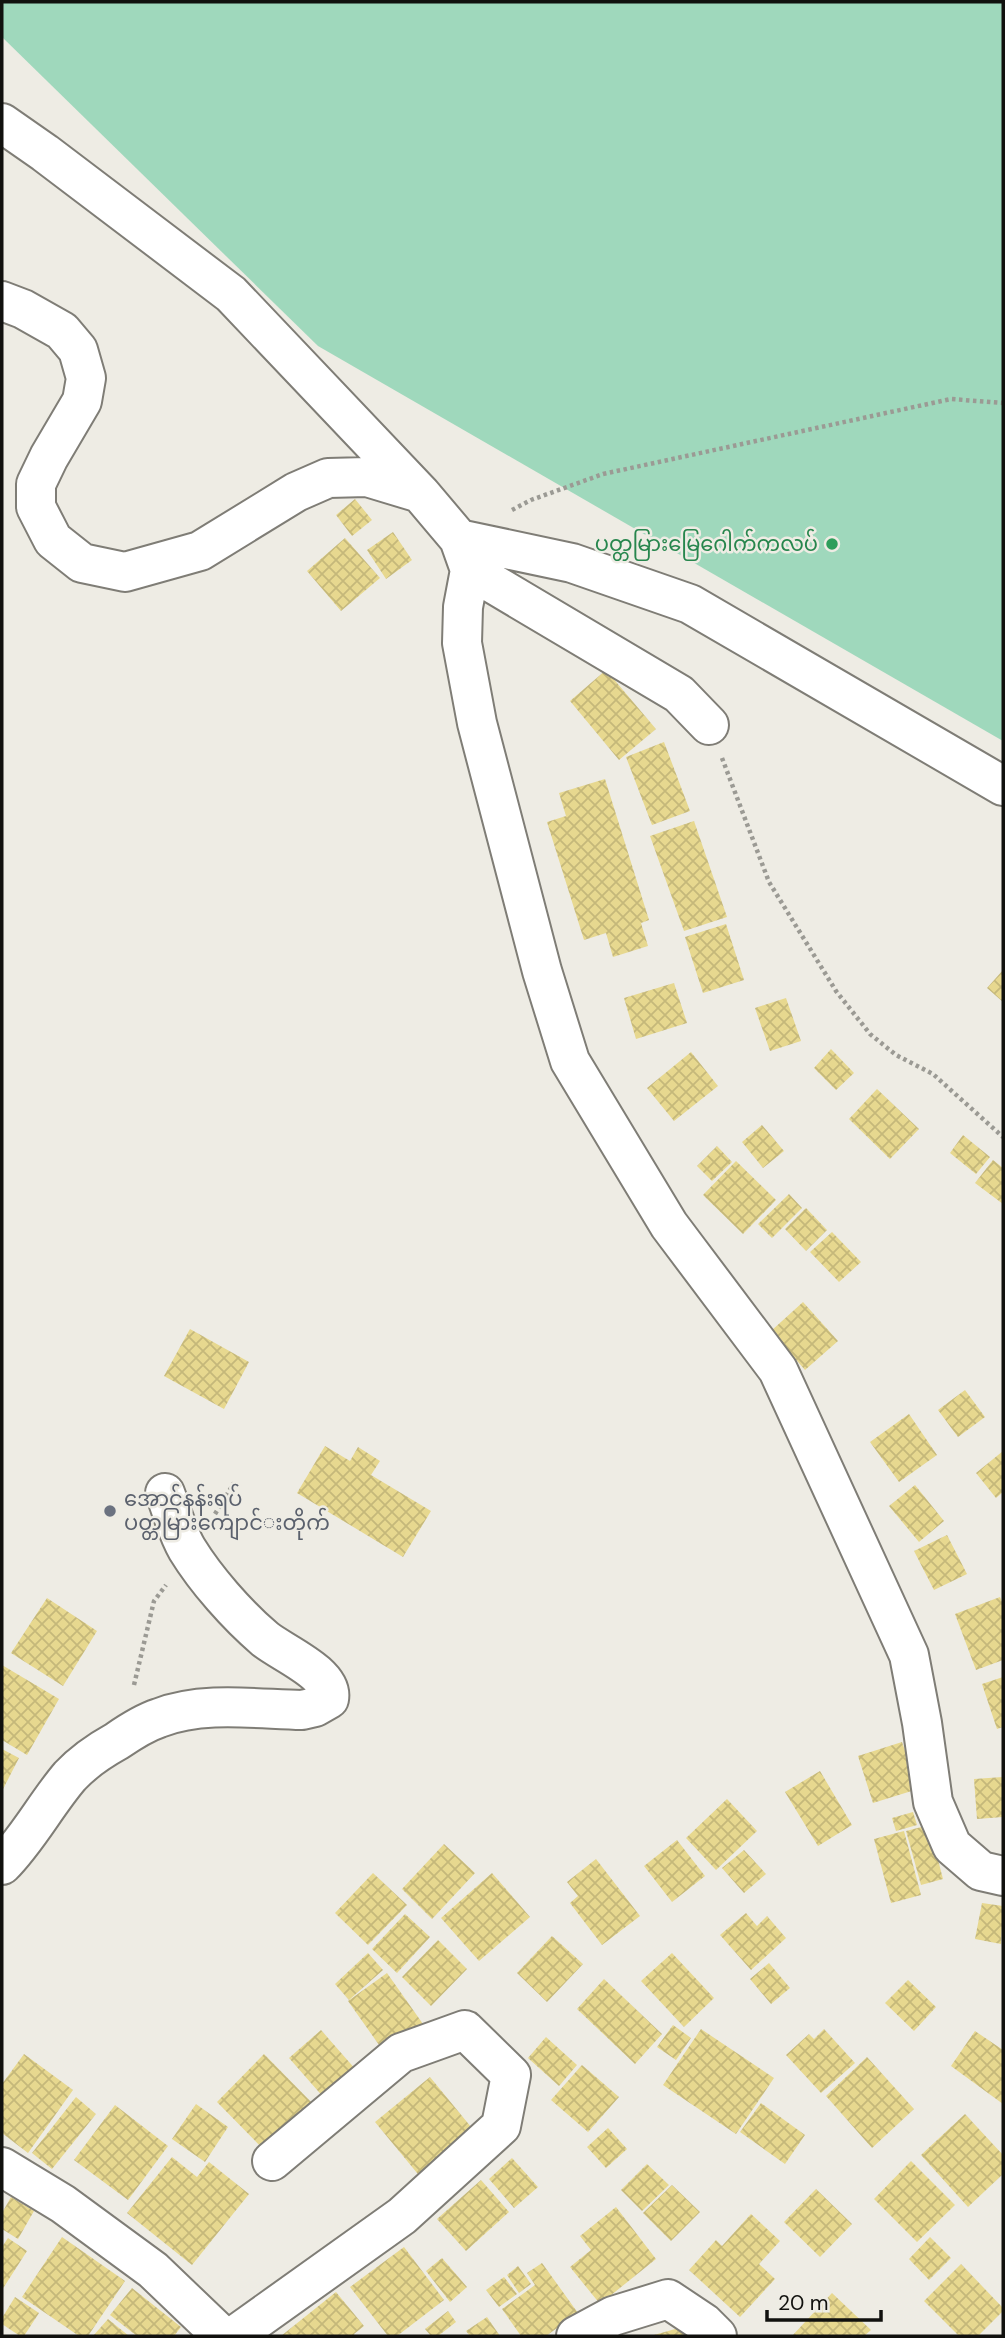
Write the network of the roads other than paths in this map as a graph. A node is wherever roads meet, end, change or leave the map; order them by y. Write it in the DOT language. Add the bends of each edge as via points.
graph roads {
  1 [pos="2,123"];
  2 [pos="2,301"];
  3 [pos="421,494"];
  4 [pos="464,554"];
  5 [pos="709,724"];
  6 [pos="1003,786"];
  7 [pos="165,1493"];
  8 [pos="2,1865"];
  9 [pos="1003,1876"];
  10 [pos="272,2161"];
  11 [pos="2,2167"];
  12 [pos="222,2336"];
  13 [pos="234,2336"];
  14 [pos="576,2336"];
  15 [pos="717,2336"];
  1 -- 3 [label="street" via="231,294"];
  2 -- 3 [label="street" via="62,331 78,351 86,378 82,401 36,484 36,507 53,540 82,563 125,572 200,551 296,492 328,478 366,477"];
  3 -- 4 [label="street"];
  4 -- 5 [label="street" via="679,694"];
  4 -- 6 [label="street" via="572,563 690,604"];
  4 -- 9 [label="street" via="462,643 477,723 570,1061 669,1225 778,1370 909,1655 933,1802 952,1846 981,1871"];
  7 -- 8 [label="street" via="190,1554 238,1616 319,1675 329,1688 329,1699 302,1710 186,1711 134,1730 84,1761"];
  10 -- 13 [label="street" via="401,2053 465,2030 511,2075 501,2126 402,2216"];
  11 -- 12 [label="street" via="63,2204 153,2270"];
  14 -- 15 [label="street" via="613,2316 668,2299"];
}
